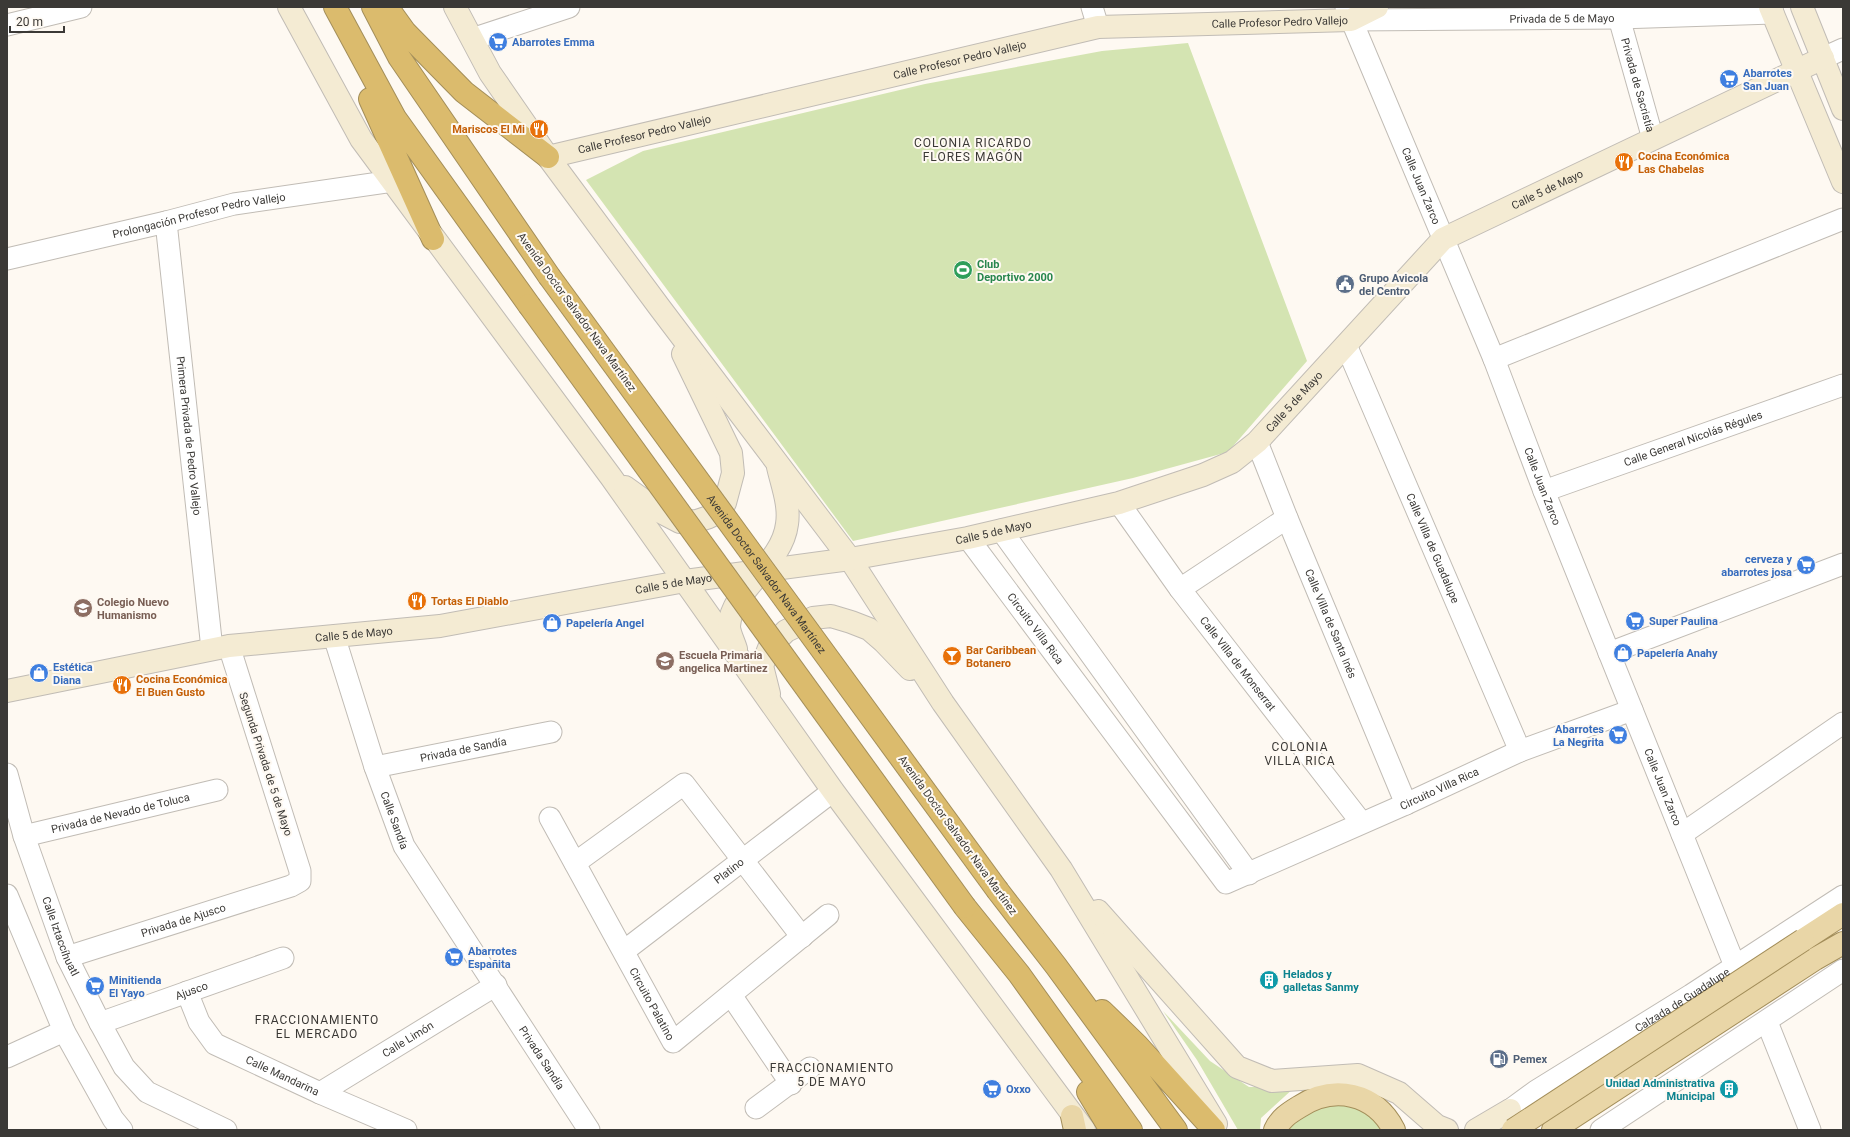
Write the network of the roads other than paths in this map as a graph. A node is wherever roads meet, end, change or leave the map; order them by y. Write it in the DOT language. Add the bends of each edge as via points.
graph roads {
  1 [pos="81,7"];
  2 [pos="289,7"];
  3 [pos="329,7"];
  4 [pos="335,7"];
  5 [pos="373,7"];
  6 [pos="387,7"];
  7 [pos="455,7"];
  8 [pos="569,7"];
  9 [pos="1377,7"];
  10 [pos="1802,7"];
  11 [pos="1771,10"];
  12 [pos="1618,12"];
  13 [pos="1349,13"];
  14 [pos="1095,17"];
  15 [pos="7,25"];
  16 [pos="472,39"];
  17 [pos="1843,49"];
  18 [pos="1823,58"];
  19 [pos="1796,71"];
  20 [pos="1843,109"];
  21 [pos="1653,139"];
  22 [pos="548,157"];
  23 [pos="393,181"];
  24 [pos="1843,182"];
  25 [pos="1843,219"];
  26 [pos="166,222"];
  27 [pos="433,239"];
  28 [pos="1443,239"];
  29 [pos="7,259"];
  30 [pos="660,308"];
  31 [pos="1346,345"];
  32 [pos="1494,359"];
  33 [pos="1843,385"];
  34 [pos="1258,442"];
  35 [pos="776,460"];
  36 [pos="611,477"];
  37 [pos="1544,491"];
  38 [pos="1119,503"];
  39 [pos="1287,518"];
  40 [pos="1001,530"];
  41 [pos="968,538"];
  42 [pos="850,559"];
  43 [pos="1843,564"];
  44 [pos="762,572"];
  45 [pos="684,581"];
  46 [pos="1180,589"];
  47 [pos="334,636"];
  48 [pos="220,648"];
  49 [pos="1609,653"];
  50 [pos="738,657"];
  51 [pos="7,691"];
  52 [pos="1125,702"];
  53 [pos="943,703"];
  54 [pos="1632,710"];
  55 [pos="1104,718"];
  56 [pos="1843,723"];
  57 [pos="786,724"];
  58 [pos="551,732"];
  59 [pos="1520,751"];
  60 [pos="375,767"];
  61 [pos="7,774"];
  62 [pos="217,790"];
  63 [pos="833,791"];
  64 [pos="1406,804"];
  65 [pos="550,818"];
  66 [pos="1361,822"];
  67 [pos="1682,834"];
  68 [pos="24,836"];
  69 [pos="742,860"];
  70 [pos="575,863"];
  71 [pos="1061,869"];
  72 [pos="1249,874"];
  73 [pos="300,881"];
  74 [pos="7,895"];
  75 [pos="1843,896"];
  76 [pos="1843,914"];
  77 [pos="828,915"];
  78 [pos="802,936"];
  79 [pos="1843,943"];
  80 [pos="624,951"];
  81 [pos="67,957"];
  82 [pos="283,958"];
  83 [pos="1056,966"];
  84 [pos="1735,966"];
  85 [pos="1843,970"];
  86 [pos="1019,974"];
  87 [pos="496,985"];
  88 [pos="186,992"];
  89 [pos="731,995"];
  90 [pos="1767,1022"];
  91 [pos="100,1023"];
  92 [pos="64,1031"];
  93 [pos="7,1057"];
  94 [pos="810,1068"];
  95 [pos="791,1084"];
  96 [pos="320,1093"];
  97 [pos="756,1108"];
  98 [pos="1515,1114"];
  99 [pos="1077,1125"];
  100 [pos="122,1130"];
  101 [pos="226,1130"];
  102 [pos="406,1130"];
  103 [pos="589,1130"];
  104 [pos="1111,1130"];
  105 [pos="1131,1130"];
  106 [pos="1176,1130"];
  107 [pos="1214,1130"];
  108 [pos="1220,1130"];
  109 [pos="1275,1130"];
  110 [pos="1394,1130"];
  111 [pos="1447,1130"];
  112 [pos="1476,1130"];
  113 [pos="1523,1130"];
  114 [pos="1539,1130"];
  115 [pos="1553,1130"];
  116 [pos="1601,1130"];
  117 [pos="1810,1130"];
  1 -- 15 [label="street"];
  2 -- 23 [label="main road" via="361,139"];
  3 -- 27 [label="highway"];
  4 -- 86 [label="highway, bridge" via="395,118 966,907"];
  5 -- 83 [label="highway, Avenida Doctor Salvador Nava Martínez, bridge" via="399,57 549,276 998,891"];
  6 -- 22 [label="highway" via="405,32 464,92"];
  7 -- 16 [label="main road"];
  8 -- 16 [label="street"];
  9 -- 13 [label="main road, Calle Profesor Pedro Vallejo"];
  10 -- 18 [label="main road"];
  11 -- 12 [label="street, Privada de 5 de Mayo"];
  11 -- 19 [label="main road"];
  12 -- 13 [label="street, Privada de 5 de Mayo"];
  12 -- 21 [label="street, Privada de Sacristía"];
  13 -- 14 [label="main road, Calle Profesor Pedro Vallejo"];
  13 -- 28 [label="street, Calle Juan Zarco"];
  14 -- 22 [label="main road, Calle Profesor Pedro Vallejo"];
  16 -- 22 [label="main road" via="490,73"];
  17 -- 18 [label="street, Calle 5 de Mayo"];
  18 -- 19 [label="main road, Calle 5 de Mayo"];
  18 -- 20 [label="main road"];
  19 -- 21 [label="main road, Calle 5 de Mayo"];
  19 -- 24 [label="main road"];
  21 -- 28 [label="main road, Calle 5 de Mayo"];
  22 -- 30 [label="main road"];
  23 -- 26 [label="street, Prolongación Profesor Pedro Vallejo" via="234,204"];
  23 -- 27 [label="main road"];
  25 -- 32 [label="street"];
  26 -- 29 [label="street, Prolongación Profesor Pedro Vallejo"];
  26 -- 48 [label="street, Primera Privada de Pedro Vallejo"];
  27 -- 36 [label="main road"];
  28 -- 31 [label="main road, Calle 5 de Mayo"];
  28 -- 32 [label="street, Calle Juan Zarco"];
  30 -- 35 [label="main road"];
  30 -- 36 [label="main road" via="731,453 733,473 729,492 717,513 697,521 680,522 657,510"];
  31 -- 34 [label="main road, Calle 5 de Mayo"];
  31 -- 59 [label="street, Calle Villa de Guadalupe"];
  32 -- 37 [label="street, Calle Juan Zarco"];
  33 -- 37 [label="street, Calle General Nicolás Régules"];
  34 -- 38 [label="main road, Calle 5 de Mayo" via="1232,462 1203,476"];
  34 -- 39 [label="street, Calle Villa de Santa Inés"];
  35 -- 42 [label="main road"];
  35 -- 44 [label="main road" via="788,512 787,526 771,562"];
  36 -- 45 [label="main road"];
  37 -- 49 [label="street, Calle Juan Zarco"];
  38 -- 40 [label="main road, Calle 5 de Mayo"];
  38 -- 46 [label="street, Calle Villa de Monserrat"];
  39 -- 46 [label="street"];
  39 -- 64 [label="street, Calle Villa de Santa Inés"];
  40 -- 41 [label="main road, Calle 5 de Mayo"];
  40 -- 52 [label="street"];
  41 -- 42 [label="main road, Calle 5 de Mayo"];
  41 -- 55 [label="street, Circuito Villa Rica"];
  42 -- 44 [label="main road, Calle 5 de Mayo"];
  42 -- 53 [label="main road"];
  43 -- 49 [label="street"];
  44 -- 45 [label="main road, Calle 5 de Mayo"];
  44 -- 50 [label="main road" via="736,604 732,614 729,627"];
  45 -- 47 [label="main road, Calle 5 de Mayo" via="440,626"];
  45 -- 50 [label="main road"];
  46 -- 66 [label="street, Calle Villa de Monserrat"];
  47 -- 48 [label="main road, Calle 5 de Mayo"];
  47 -- 60 [label="street, Calle Sandía"];
  48 -- 51 [label="main road, Calle 5 de Mayo"];
  48 -- 73 [label="street, Segunda Privada de 5 de Mayo" via="300,871"];
  49 -- 54 [label="street, Calle Juan Zarco"];
  50 -- 57 [label="main road"];
  52 -- 55 [label="street"];
  52 -- 72 [label="street"];
  53 -- 57 [label="main road" via="869,629 831,616 813,618 786,631 769,648 762,666 771,701"];
  53 -- 71 [label="main road"];
  54 -- 59 [label="street, Circuito Villa Rica"];
  54 -- 67 [label="street, Calle Juan Zarco"];
  55 -- 72 [label="street, Circuito Villa Rica" via="1226,883"];
  56 -- 67 [label="street"];
  57 -- 63 [label="main road"];
  58 -- 60 [label="street, Privada de Sandía"];
  59 -- 64 [label="street, Circuito Villa Rica"];
  60 -- 87 [label="street, Calle Sandía" via="404,846"];
  61 -- 68 [label="street, Calle Iztaccíhuatl"];
  62 -- 68 [label="street, Privada de Nevado de Toluca"];
  63 -- 69 [label="street, Platino"];
  63 -- 99 [label="main road"];
  64 -- 66 [label="street, Circuito Villa Rica"];
  65 -- 70 [label="street, Circuito Palatino"];
  66 -- 72 [label="street, Circuito Villa Rica"];
  67 -- 84 [label="street, Calle Juan Zarco"];
  68 -- 81 [label="street, Calle Iztaccíhuatl"];
  69 -- 70 [label="street" via="684,784"];
  69 -- 78 [label="street"];
  69 -- 80 [label="street, Platino"];
  70 -- 80 [label="street, Circuito Palatino"];
  71 -- 108 [label="main road"];
  71 -- 111 [label="main road" via="1237,1067 1272,1081 1358,1075 1399,1093 1437,1126"];
  73 -- 81 [label="street, Privada de Ajusco" via="292,886"];
  74 -- 92 [label="street"];
  75 -- 84 [label="street, Calzada de Guadalupe"];
  76 -- 98 [label="main road, Calzada de Guadalupe, bridge"];
  77 -- 78 [label="street, Circuito Palatino"];
  78 -- 89 [label="street, Circuito Palatino"];
  79 -- 115 [label="main road"];
  80 -- 89 [label="street, Circuito Palatino" via="673,1042"];
  81 -- 91 [label="street, Calle Iztaccíhuatl"];
  82 -- 88 [label="street, Ajusco"];
  83 -- 106 [label="highway, Avenida Doctor Salvador Nava Martínez"];
  83 -- 107 [label="highway" via="1137,1045"];
  84 -- 98 [label="street, Calzada de Guadalupe" via="1536,1091"];
  85 -- 90 [label="street"];
  86 -- 104 [label="highway"];
  86 -- 105 [label="highway"];
  87 -- 96 [label="street, Calle Limón"];
  87 -- 103 [label="street, Privada Sandía"];
  88 -- 91 [label="street, Ajusco"];
  88 -- 96 [label="street, Calle Mandarina" via="199,1022 215,1044"];
  89 -- 95 [label="street"];
  90 -- 116 [label="street"];
  90 -- 117 [label="street"];
  91 -- 101 [label="street, Calle Iztaccíhuatl" via="124,1066 147,1092"];
  92 -- 93 [label="street"];
  92 -- 100 [label="street" via="113,1119"];
  94 -- 95 [label="street"];
  95 -- 97 [label="street"];
  96 -- 102 [label="street, Calle Mandarina"];
  98 -- 112 [label="main road"];
  98 -- 113 [label="street"];
  98 -- 114 [label="street"];
  109 -- 110 [label="main road" via="1284,1117 1302,1105 1332,1094 1344,1094 1367,1102 1380,1110"];
}
